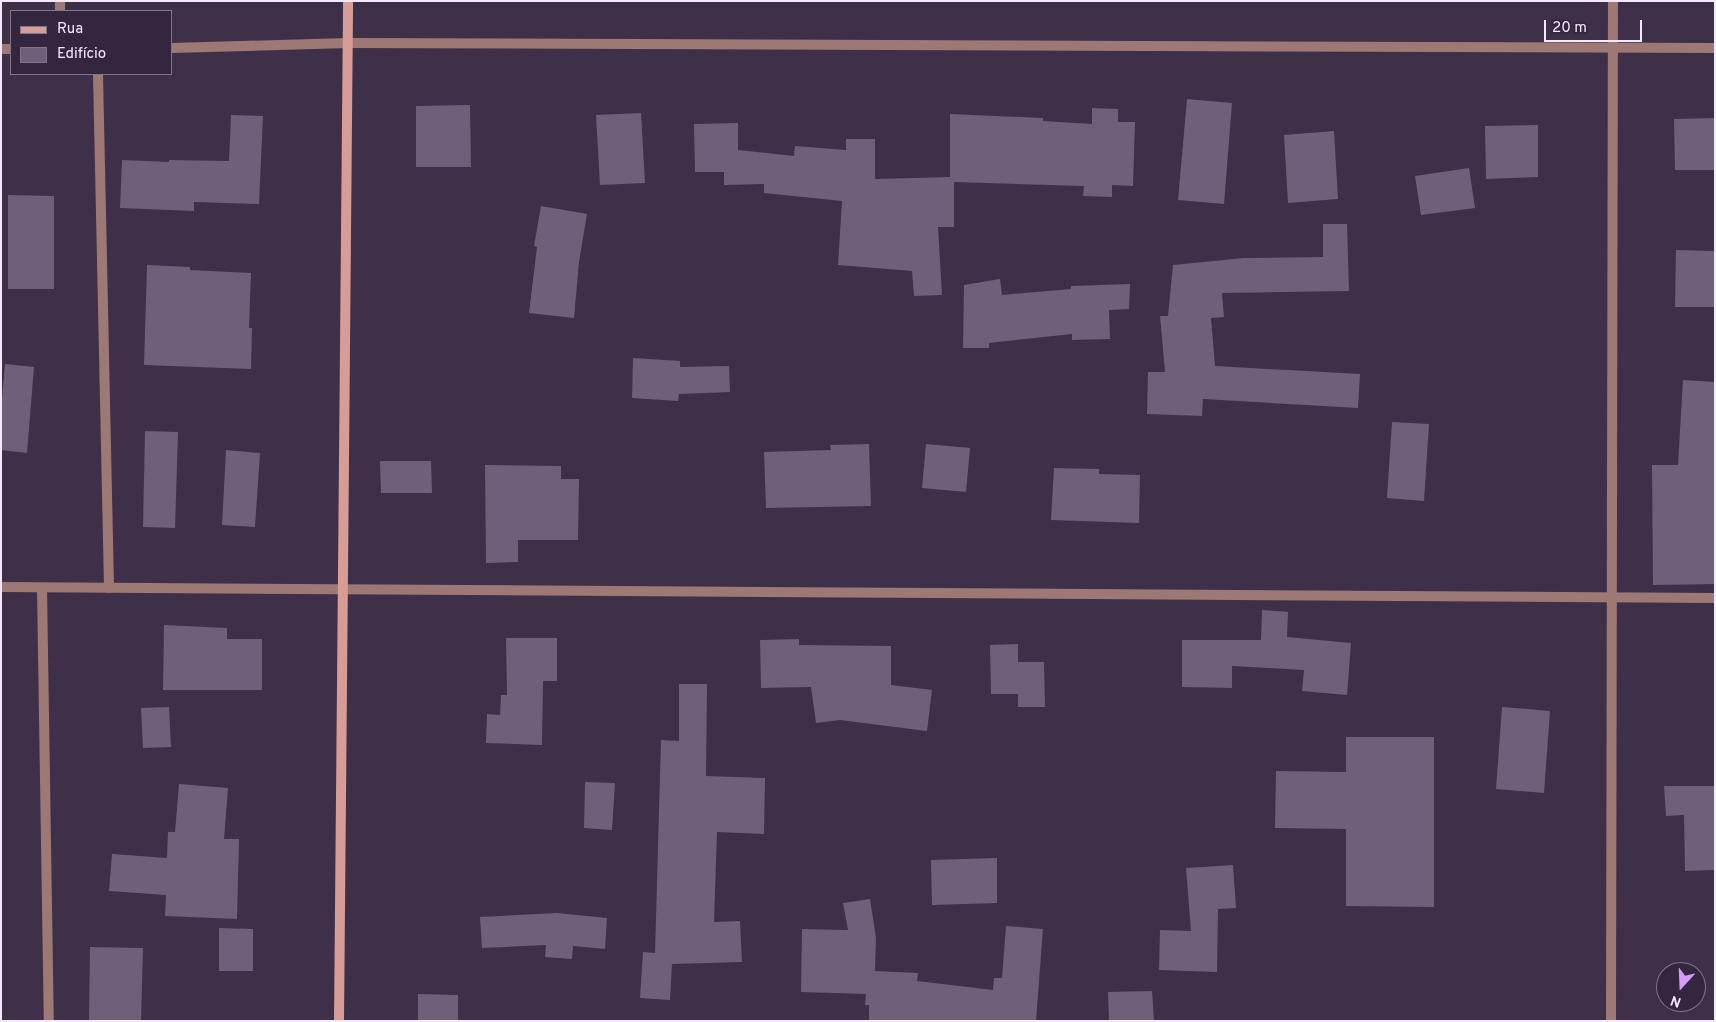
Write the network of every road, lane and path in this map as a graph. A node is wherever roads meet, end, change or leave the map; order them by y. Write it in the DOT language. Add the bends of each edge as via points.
graph roads {
  1 [pos="348,1"];
  2 [pos="1613,1"];
  3 [pos="348,42"];
  4 [pos="1613,46"];
  5 [pos="172,48"];
  6 [pos="1715,48"];
  7 [pos="98,75"];
  8 [pos="1,587"];
  9 [pos="42,588"];
  10 [pos="109,588"];
  11 [pos="343,590"];
  12 [pos="1611,597"];
  13 [pos="1715,598"];
  14 [pos="49,1021"];
  15 [pos="339,1021"];
  16 [pos="1610,1021"];
  1 -- 3 [label="street"];
  2 -- 4 [label="street"];
  3 -- 4 [label="street"];
  3 -- 5 [label="street"];
  3 -- 11 [label="street"];
  4 -- 6 [label="street"];
  4 -- 12 [label="street"];
  7 -- 10 [label="street"];
  8 -- 9 [label="street"];
  9 -- 10 [label="street"];
  9 -- 14 [label="street"];
  10 -- 11 [label="street"];
  11 -- 12 [label="street"];
  11 -- 15 [label="street"];
  12 -- 13 [label="street"];
  12 -- 16 [label="street"];
}
